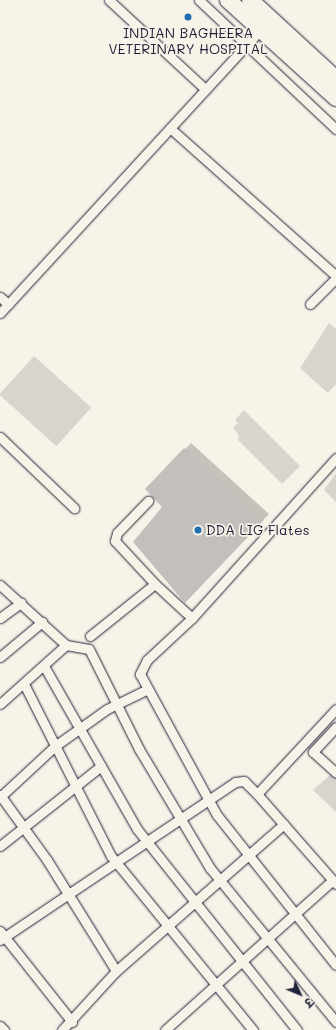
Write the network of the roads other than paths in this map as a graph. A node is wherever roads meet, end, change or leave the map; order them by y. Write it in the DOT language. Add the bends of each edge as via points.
graph roads {
  1 [pos="109,0"];
  2 [pos="200,0"];
  3 [pos="228,0"];
  4 [pos="250,0"];
  5 [pos="266,24"];
  6 [pos="246,45"];
  7 [pos="336,79"];
  8 [pos="205,89"];
  9 [pos="336,98"];
  10 [pos="170,128"];
  11 [pos="336,129"];
  12 [pos="336,277"];
  13 [pos="0,297"];
  14 [pos="8,304"];
  15 [pos="310,304"];
  16 [pos="0,313"];
  17 [pos="0,437"];
  18 [pos="336,458"];
  19 [pos="148,501"];
  20 [pos="74,508"];
  21 [pos="155,584"];
  22 [pos="0,585"];
  23 [pos="21,603"];
  24 [pos="0,618"];
  25 [pos="192,618"];
  26 [pos="42,622"];
  27 [pos="90,636"];
  28 [pos="66,645"];
  29 [pos="0,657"];
  30 [pos="44,666"];
  31 [pos="24,684"];
  32 [pos="146,690"];
  33 [pos="0,704"];
  34 [pos="117,706"];
  35 [pos="336,709"];
  36 [pos="81,727"];
  37 [pos="336,727"];
  38 [pos="55,746"];
  39 [pos="101,766"];
  40 [pos="336,773"];
  41 [pos="76,789"];
  42 [pos="257,794"];
  43 [pos="0,796"];
  44 [pos="208,801"];
  45 [pos="180,819"];
  46 [pos="284,824"];
  47 [pos="24,827"];
  48 [pos="147,842"];
  49 [pos="0,846"];
  50 [pos="247,856"];
  51 [pos="117,863"];
  52 [pos="219,880"];
  53 [pos="335,882"];
  54 [pos="68,894"];
  55 [pos="194,904"];
  56 [pos="294,912"];
  57 [pos="166,926"];
  58 [pos="2,936"];
  59 [pos="266,938"];
  60 [pos="241,962"];
  61 [pos="336,965"];
  62 [pos="116,971"];
  63 [pos="214,984"];
  64 [pos="72,1022"];
  65 [pos="336,1022"];
  66 [pos="0,1026"];
  67 [pos="4,1030"];
  68 [pos="62,1030"];
  69 [pos="165,1030"];
  70 [pos="253,1030"];
  71 [pos="297,1030"];
  1 -- 8 [label="street"];
  2 -- 6 [label="street"];
  3 -- 5 [label="highway"];
  4 -- 5 [label="highway"];
  5 -- 6 [label="street"];
  5 -- 7 [label="highway"];
  5 -- 9 [label="highway"];
  6 -- 8 [label="street"];
  6 -- 11 [label="street"];
  8 -- 10 [label="street"];
  10 -- 12 [label="street"];
  10 -- 14 [label="street"];
  12 -- 15 [label="street"];
  13 -- 14 [label="street"];
  14 -- 16 [label="street"];
  17 -- 20 [label="street"];
  18 -- 25 [label="street"];
  19 -- 21 [label="street" via="117,533 115,541"];
  21 -- 25 [label="street"];
  21 -- 27 [label="street"];
  22 -- 23 [label="street"];
  23 -- 24 [label="street"];
  23 -- 26 [label="street"];
  25 -- 32 [label="street" via="142,667 140,674"];
  26 -- 28 [label="street"];
  26 -- 29 [label="street"];
  28 -- 30 [label="street"];
  28 -- 34 [label="street" via="89,649"];
  30 -- 31 [label="street"];
  30 -- 36 [label="street"];
  31 -- 33 [label="street"];
  31 -- 38 [label="street"];
  32 -- 34 [label="street"];
  32 -- 44 [label="street"];
  34 -- 36 [label="street"];
  34 -- 45 [label="street"];
  35 -- 42 [label="street"];
  36 -- 38 [label="street"];
  36 -- 39 [label="street"];
  37 -- 40 [label="street" via="313,752"];
  38 -- 41 [label="street"];
  38 -- 43 [label="street"];
  39 -- 41 [label="street"];
  39 -- 48 [label="street"];
  41 -- 47 [label="street"];
  41 -- 51 [label="street"];
  42 -- 44 [label="street" via="251,786 239,782"];
  42 -- 46 [label="street"];
  43 -- 47 [label="street"];
  44 -- 45 [label="street"];
  44 -- 50 [label="street"];
  45 -- 48 [label="street"];
  45 -- 52 [label="street"];
  46 -- 50 [label="street"];
  46 -- 53 [label="street"];
  47 -- 49 [label="street"];
  47 -- 54 [label="street"];
  48 -- 51 [label="street"];
  48 -- 55 [label="street"];
  50 -- 52 [label="street"];
  50 -- 56 [label="street"];
  51 -- 54 [label="street"];
  51 -- 57 [label="street"];
  52 -- 55 [label="street"];
  52 -- 59 [label="street"];
  53 -- 56 [label="street"];
  54 -- 58 [label="street"];
  54 -- 62 [label="street"];
  55 -- 57 [label="street"];
  55 -- 60 [label="street"];
  56 -- 59 [label="street"];
  56 -- 61 [label="street"];
  57 -- 62 [label="street"];
  57 -- 63 [label="street"];
  58 -- 64 [label="street"];
  59 -- 60 [label="street"];
  59 -- 65 [label="street"];
  60 -- 63 [label="street"];
  60 -- 71 [label="street"];
  62 -- 64 [label="street"];
  63 -- 69 [label="street"];
  63 -- 70 [label="street"];
  64 -- 68 [label="street"];
  66 -- 67 [label="street"];
}
